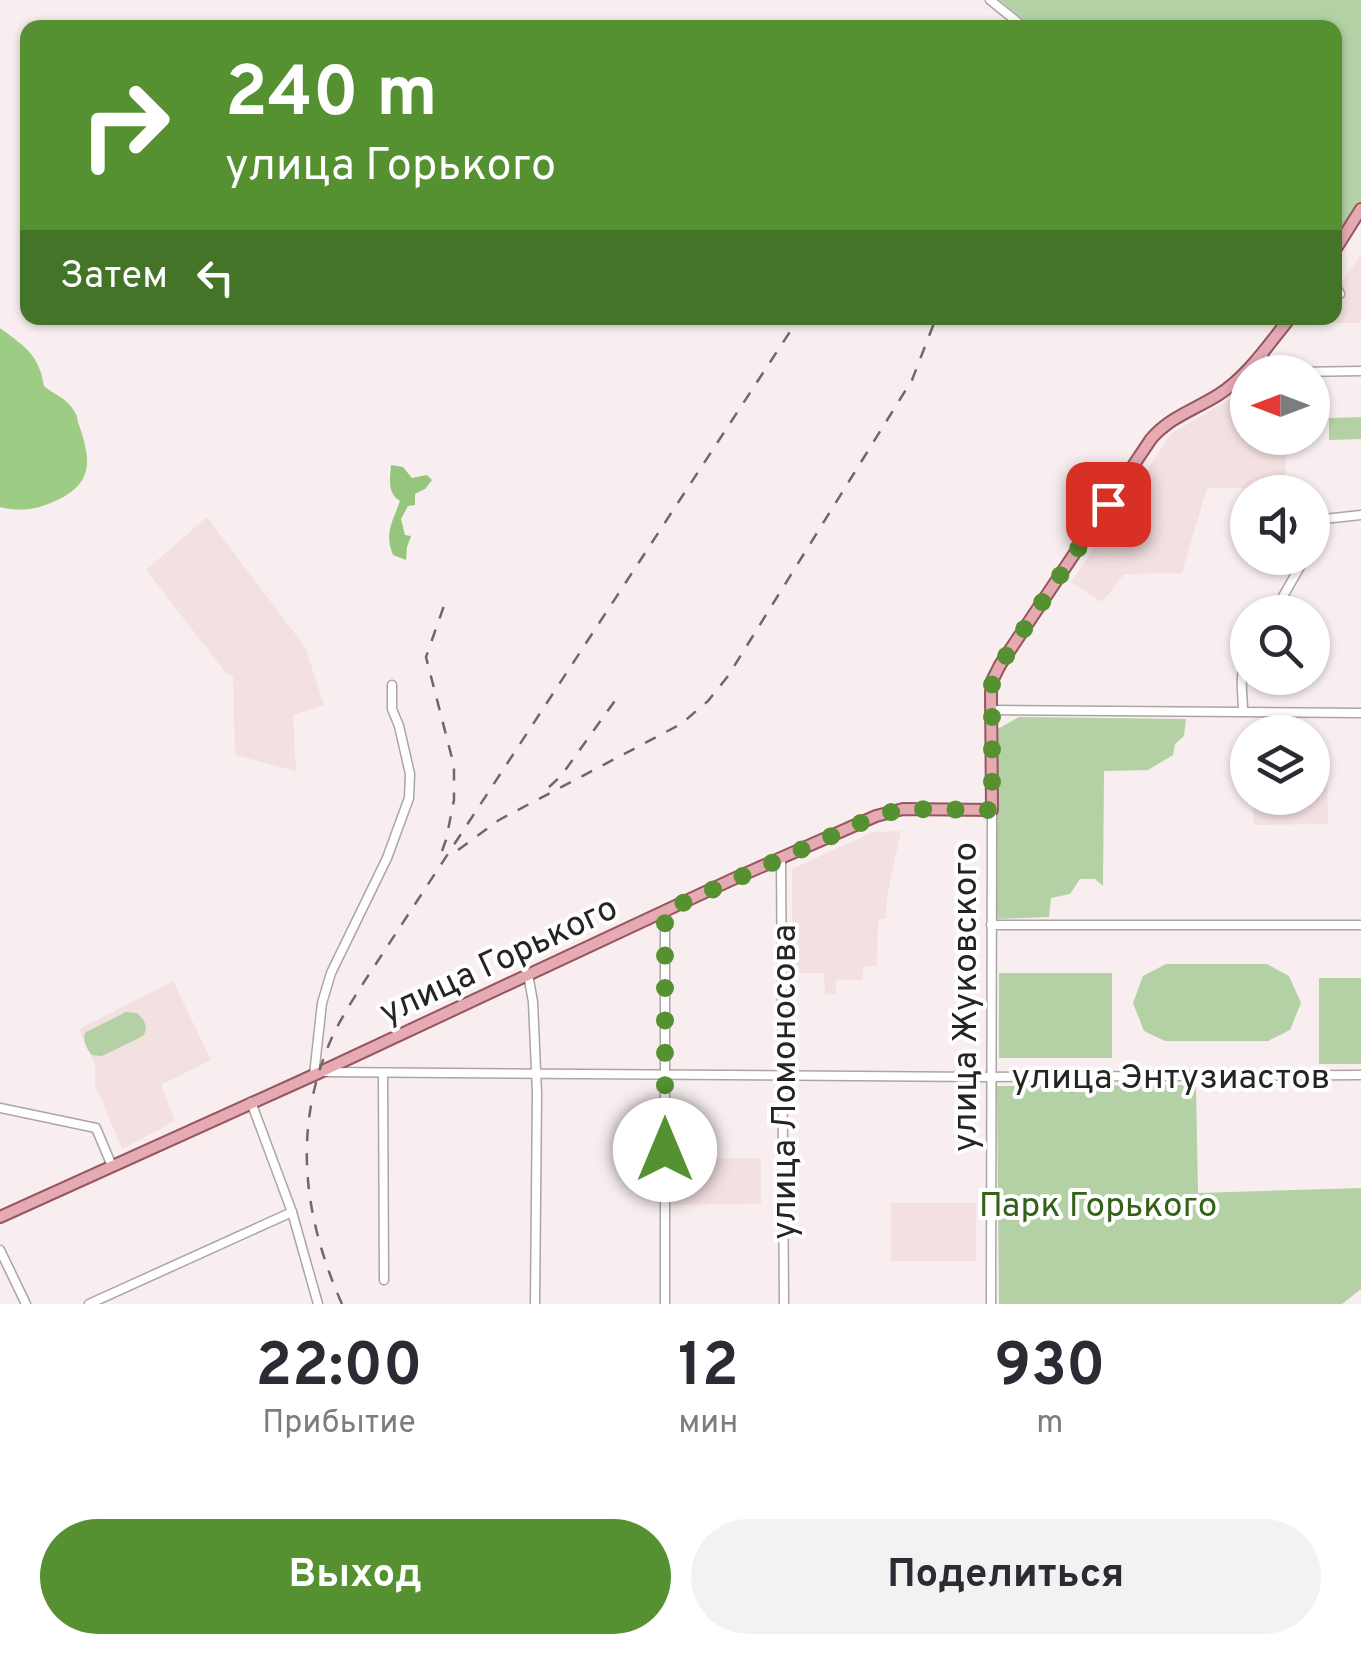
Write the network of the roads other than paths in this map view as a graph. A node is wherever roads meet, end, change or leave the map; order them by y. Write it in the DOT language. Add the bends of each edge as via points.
graph roads {
  1 [pos="990,0"];
  2 [pos="1014,20"];
  3 [pos="1361,209"];
  4 [pos="1342,239"];
  5 [pos="1284,325"];
  6 [pos="1260,355"];
  7 [pos="1330,371"];
  8 [pos="1361,371"];
  9 [pos="1230,385"];
  10 [pos="1361,514"];
  11 [pos="1330,517"];
  12 [pos="392,685"];
  13 [pos="1243,695"];
  14 [pos="991,710"];
  15 [pos="1243,711"];
  16 [pos="1361,713"];
  17 [pos="992,810"];
  18 [pos="782,859"];
  19 [pos="665,911"];
  20 [pos="1361,924"];
  21 [pos="992,926"];
  22 [pos="528,974"];
  23 [pos="317,1074"];
  24 [pos="384,1074"];
  25 [pos="536,1074"];
  26 [pos="665,1075"];
  27 [pos="1361,1075"];
  28 [pos="784,1076"];
  29 [pos="991,1078"];
  30 [pos="251,1102"];
  31 [pos="0,1108"];
  32 [pos="112,1166"];
  33 [pos="292,1212"];
  34 [pos="2,1214"];
  35 [pos="0,1250"];
  36 [pos="384,1280"];
  37 [pos="26,1304"];
  38 [pos="89,1304"];
  39 [pos="318,1304"];
  40 [pos="535,1304"];
  41 [pos="666,1304"];
  42 [pos="784,1304"];
  43 [pos="991,1304"];
  1 -- 2 [label="street"];
  3 -- 4 [label="main road"];
  5 -- 6 [label="main road"];
  7 -- 8 [label="street"];
  9 -- 14 [label="main road" via="1173,418 1152,439 1000,665"];
  10 -- 11 [label="street"];
  12 -- 23 [label="street" via="409,798 326,988"];
  13 -- 15 [label="street"];
  14 -- 15 [label="street"];
  14 -- 17 [label="main road"];
  15 -- 16 [label="street"];
  17 -- 18 [label="main road, улица Горького" via="903,809"];
  17 -- 21 [label="street, улица Жуковского"];
  18 -- 19 [label="main road, улица Горького"];
  18 -- 28 [label="street, улица Ломоносова"];
  19 -- 22 [label="main road, улица Горького"];
  19 -- 26 [label="street"];
  20 -- 21 [label="street"];
  21 -- 29 [label="street, улица Жуковского"];
  22 -- 23 [label="main road, улица Горького"];
  22 -- 25 [label="street"];
  23 -- 24 [label="street, улица Энтузиастов"];
  23 -- 30 [label="main road, улица Горького"];
  24 -- 25 [label="street, улица Энтузиастов"];
  24 -- 36 [label="street"];
  25 -- 26 [label="street, улица Энтузиастов"];
  25 -- 40 [label="street"];
  26 -- 28 [label="street, улица Энтузиастов"];
  26 -- 41 [label="street"];
  27 -- 29 [label="street, улица Энтузиастов"];
  28 -- 29 [label="street, улица Энтузиастов"];
  28 -- 42 [label="street, улица Ломоносова"];
  29 -- 43 [label="street, улица Жуковского"];
  30 -- 32 [label="main road, улица Горького"];
  30 -- 33 [label="street"];
  31 -- 32 [label="street" via="96,1128"];
  32 -- 34 [label="main road, улица Горького"];
  33 -- 38 [label="street"];
  33 -- 39 [label="street"];
  35 -- 37 [label="street"];
}
